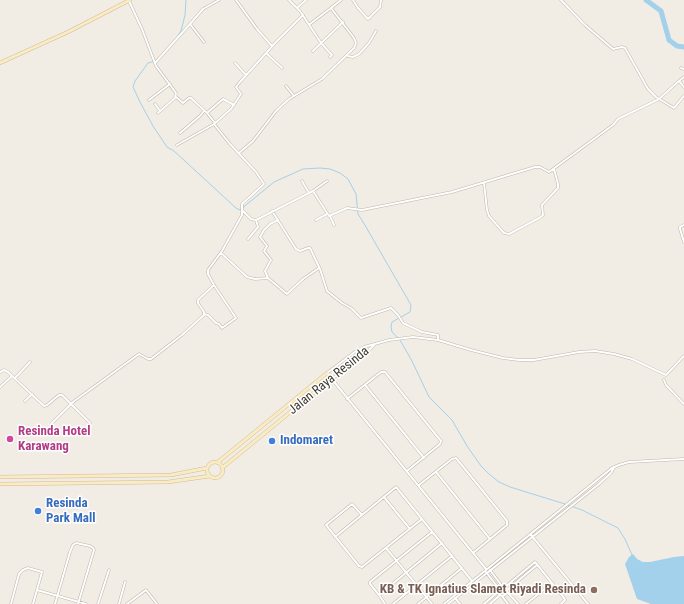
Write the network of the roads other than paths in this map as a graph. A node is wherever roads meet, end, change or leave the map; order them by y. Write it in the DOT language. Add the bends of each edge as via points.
graph roads {
  1 [pos="129,0"];
  2 [pos="219,0"];
  3 [pos="236,0"];
  4 [pos="289,0"];
  5 [pos="306,0"];
  6 [pos="341,0"];
  7 [pos="353,0"];
  8 [pos="381,0"];
  9 [pos="562,0"];
  10 [pos="298,8"];
  11 [pos="331,8"];
  12 [pos="303,16"];
  13 [pos="343,22"];
  14 [pos="190,24"];
  15 [pos="310,25"];
  16 [pos="376,31"];
  17 [pos="204,42"];
  18 [pos="321,43"];
  19 [pos="272,46"];
  20 [pos="313,51"];
  21 [pos="266,53"];
  22 [pos="347,56"];
  23 [pos="330,57"];
  24 [pos="154,62"];
  25 [pos="0,63"];
  26 [pos="235,63"];
  27 [pos="282,68"];
  28 [pos="246,75"];
  29 [pos="684,77"];
  30 [pos="679,81"];
  31 [pos="170,84"];
  32 [pos="286,86"];
  33 [pos="684,87"];
  34 [pos="294,96"];
  35 [pos="684,96"];
  36 [pos="176,97"];
  37 [pos="659,99"];
  38 [pos="149,100"];
  39 [pos="155,104"];
  40 [pos="234,105"];
  41 [pos="204,111"];
  42 [pos="207,113"];
  43 [pos="215,123"];
  44 [pos="180,134"];
  45 [pos="177,146"];
  46 [pos="239,153"];
  47 [pos="554,169"];
  48 [pos="302,181"];
  49 [pos="327,181"];
  50 [pos="484,183"];
  51 [pos="313,191"];
  52 [pos="309,193"];
  53 [pos="242,210"];
  54 [pos="272,211"];
  55 [pos="327,214"];
  56 [pos="330,216"];
  57 [pos="256,220"];
  58 [pos="278,220"];
  59 [pos="316,220"];
  60 [pos="334,225"];
  61 [pos="684,225"];
  62 [pos="248,239"];
  63 [pos="684,242"];
  64 [pos="221,253"];
  65 [pos="319,268"];
  66 [pos="268,278"];
  67 [pos="214,285"];
  68 [pos="204,314"];
  69 [pos="438,340"];
  70 [pos="376,343"];
  71 [pos="684,356"];
  72 [pos="30,362"];
  73 [pos="0,372"];
  74 [pos="327,373"];
  75 [pos="12,376"];
  76 [pos="15,378"];
  77 [pos="332,379"];
  78 [pos="664,380"];
  79 [pos="365,385"];
  80 [pos="0,387"];
  81 [pos="32,394"];
  82 [pos="347,399"];
  83 [pos="25,401"];
  84 [pos="72,404"];
  85 [pos="684,404"];
  86 [pos="52,423"];
  87 [pos="90,423"];
  88 [pos="424,458"];
  89 [pos="684,459"];
  90 [pos="218,462"];
  91 [pos="614,467"];
  92 [pos="207,468"];
  93 [pos="222,468"];
  94 [pos="407,471"];
  95 [pos="436,472"];
  96 [pos="132,475"];
  97 [pos="38,476"];
  98 [pos="210,476"];
  99 [pos="0,477"];
  100 [pos="38,483"];
  101 [pos="132,483"];
  102 [pos="0,484"];
  103 [pos="419,485"];
  104 [pos="384,497"];
  105 [pos="362,515"];
  106 [pos="422,519"];
  107 [pos="410,529"];
  108 [pos="432,532"];
  109 [pos="531,535"];
  110 [pos="335,537"];
  111 [pos="490,539"];
  112 [pos="442,543"];
  113 [pos="386,548"];
  114 [pos="473,553"];
  115 [pos="452,556"];
  116 [pos="397,560"];
  117 [pos="538,565"];
  118 [pos="462,568"];
  119 [pos="108,570"];
  120 [pos="487,570"];
  121 [pos="406,573"];
  122 [pos="472,581"];
  123 [pos="125,582"];
  124 [pos="552,583"];
  125 [pos="417,585"];
  126 [pos="503,587"];
  127 [pos="499,589"];
  128 [pos="37,590"];
  129 [pos="507,591"];
  130 [pos="498,592"];
  131 [pos="379,595"];
  132 [pos="501,595"];
  133 [pos="58,596"];
  134 [pos="426,597"];
  135 [pos="455,598"];
  136 [pos="131,601"];
  137 [pos="78,603"];
  138 [pos="11,604"];
  139 [pos="33,604"];
  140 [pos="56,604"];
  141 [pos="86,604"];
  142 [pos="98,604"];
  143 [pos="119,604"];
  144 [pos="127,604"];
  145 [pos="133,604"];
  146 [pos="158,604"];
  147 [pos="385,604"];
  148 [pos="393,604"];
  149 [pos="418,604"];
  150 [pos="432,604"];
  151 [pos="444,604"];
  152 [pos="448,604"];
  153 [pos="460,604"];
  154 [pos="484,604"];
  155 [pos="490,604"];
  156 [pos="508,604"];
  157 [pos="518,604"];
  158 [pos="526,604"];
  159 [pos="561,604"];
  160 [pos="588,604"];
  1 -- 24 [label="street"];
  1 -- 25 [label="street"];
  2 -- 14 [label="street" via="203,9"];
  3 -- 19 [label="street"];
  4 -- 10 [label="street"];
  5 -- 10 [label="street"];
  6 -- 11 [label="street"];
  7 -- 8 [label="street" via="368,19 380,7"];
  9 -- 37 [label="street" via="613,50 625,48 648,90"];
  10 -- 12 [label="street"];
  11 -- 13 [label="street"];
  11 -- 15 [label="street"];
  12 -- 15 [label="street"];
  12 -- 19 [label="street"];
  13 -- 18 [label="street"];
  13 -- 22 [label="street" via="356,43"];
  14 -- 17 [label="street"];
  14 -- 24 [label="street"];
  15 -- 18 [label="street"];
  16 -- 22 [label="street" via="359,54 354,57"];
  18 -- 20 [label="street"];
  18 -- 23 [label="street" via="332,55"];
  19 -- 21 [label="street"];
  21 -- 27 [label="street"];
  21 -- 28 [label="street"];
  22 -- 34 [label="street" via="322,79"];
  24 -- 31 [label="street"];
  26 -- 28 [label="street"];
  28 -- 40 [label="street" via="237,87 241,94"];
  29 -- 30 [label="street"];
  30 -- 33 [label="street"];
  30 -- 37 [label="street"];
  31 -- 36 [label="street"];
  31 -- 38 [label="street"];
  32 -- 34 [label="street"];
  34 -- 46 [label="street" via="276,111 253,141"];
  35 -- 37 [label="street" via="674,108"];
  36 -- 39 [label="street" via="159,112"];
  36 -- 41 [label="street" via="183,103 192,98"];
  37 -- 47 [label="street" via="618,119 613,126"];
  40 -- 42 [label="street" via="223,99"];
  40 -- 43 [label="street"];
  41 -- 42 [label="street"];
  41 -- 44 [label="street"];
  42 -- 43 [label="street"];
  43 -- 45 [label="street"];
  43 -- 46 [label="street"];
  46 -- 53 [label="street" via="264,184 243,202"];
  47 -- 50 [label="street" via="549,172 535,167"];
  47 -- 50 [label="street" via="558,188 542,205 543,215 509,234 504,233 489,216"];
  48 -- 52 [label="street"];
  49 -- 51 [label="street"];
  50 -- 56 [label="street" via="362,210 344,209"];
  51 -- 52 [label="street"];
  51 -- 55 [label="street"];
  52 -- 54 [label="street"];
  53 -- 57 [label="street" via="251,219"];
  53 -- 64 [label="street" via="242,215"];
  54 -- 57 [label="street"];
  54 -- 58 [label="street"];
  55 -- 56 [label="street"];
  55 -- 59 [label="street"];
  56 -- 60 [label="street"];
  57 -- 62 [label="street" via="258,227"];
  58 -- 65 [label="street" via="296,249 300,251 310,248"];
  58 -- 66 [label="street" via="270,224 260,237 267,246 264,251 271,260 265,271"];
  61 -- 63 [label="street" via="680,229"];
  64 -- 66 [label="street" via="247,277"];
  64 -- 67 [label="street" via="208,271"];
  65 -- 66 [label="street" via="287,294"];
  65 -- 69 [label="street" via="328,292 360,317 391,308 403,323 422,332 438,335"];
  67 -- 68 [label="street" via="198,300"];
  67 -- 68 [label="street" via="236,318 222,328"];
  68 -- 84 [label="street" via="151,359 138,354"];
  69 -- 70 [label="street" via="413,337"];
  69 -- 71 [label="street" via="478,352 519,360 579,352 614,354 632,359 666,375"];
  70 -- 74 [label="street, Jalan Raya Resinda" via="358,350"];
  70 -- 77 [label="street, Jalan Raya Resinda"];
  72 -- 76 [label="street"];
  73 -- 75 [label="street" via="4,370"];
  74 -- 77 [label="street"];
  74 -- 90 [label="street, Jalan Raya Resinda"];
  75 -- 76 [label="street"];
  75 -- 80 [label="street"];
  76 -- 81 [label="street"];
  77 -- 82 [label="street"];
  77 -- 93 [label="street, Jalan Raya Resinda"];
  78 -- 85 [label="street" via="666,386"];
  79 -- 82 [label="street"];
  79 -- 88 [label="street"];
  79 -- 88 [label="street" via="381,372 385,372 440,440 440,444"];
  81 -- 83 [label="street"];
  81 -- 84 [label="street" via="44,406 58,395 62,395"];
  82 -- 94 [label="street"];
  84 -- 86 [label="street"];
  84 -- 87 [label="street"];
  88 -- 94 [label="street"];
  89 -- 91 [label="street" via="629,462"];
  90 -- 92 [label="street" via="211,463"];
  90 -- 93 [label="street"];
  91 -- 109 [label="street"];
  91 -- 109 [label="street" via="611,473 575,503"];
  92 -- 96 [label="street" via="178,474"];
  92 -- 98 [label="street"];
  93 -- 98 [label="street" via="220,476"];
  94 -- 103 [label="street"];
  95 -- 103 [label="street"];
  95 -- 111 [label="street"];
  95 -- 111 [label="street" via="454,458 508,522"];
  96 -- 97 [label="street"];
  96 -- 101 [label="street"];
  97 -- 99 [label="street"];
  97 -- 100 [label="street"];
  98 -- 101 [label="street" via="168,482"];
  100 -- 101 [label="street"];
  100 -- 102 [label="street"];
  103 -- 114 [label="street"];
  104 -- 105 [label="street"];
  104 -- 106 [label="street" via="396,487"];
  104 -- 107 [label="street"];
  105 -- 110 [label="street"];
  105 -- 110 [label="street" via="351,504 326,525"];
  106 -- 107 [label="street"];
  106 -- 108 [label="street"];
  107 -- 113 [label="street"];
  108 -- 112 [label="street"];
  108 -- 116 [label="street"];
  109 -- 120 [label="street"];
  109 -- 160 [label="street"];
  110 -- 113 [label="street" via="360,567"];
  111 -- 114 [label="street"];
  112 -- 115 [label="street"];
  112 -- 121 [label="street"];
  113 -- 116 [label="street"];
  114 -- 120 [label="street"];
  115 -- 118 [label="street"];
  115 -- 125 [label="street"];
  116 -- 121 [label="street"];
  116 -- 131 [label="street" via="370,582"];
  117 -- 124 [label="street"];
  117 -- 126 [label="street" via="535,562"];
  117 -- 129 [label="street"];
  118 -- 122 [label="street"];
  118 -- 134 [label="street"];
  119 -- 142 [label="street"];
  120 -- 122 [label="street"];
  120 -- 126 [label="street"];
  120 -- 127 [label="street"];
  120 -- 135 [label="street"];
  121 -- 125 [label="street"];
  121 -- 131 [label="street"];
  122 -- 151 [label="street"];
  123 -- 143 [label="street"];
  124 -- 158 [label="street"];
  124 -- 159 [label="street" via="564,598"];
  125 -- 134 [label="street"];
  125 -- 148 [label="street"];
  126 -- 127 [label="street"];
  126 -- 129 [label="street"];
  127 -- 130 [label="street"];
  128 -- 133 [label="street"];
  128 -- 138 [label="street" via="42,572 28,568 23,570 18,576"];
  128 -- 139 [label="street"];
  129 -- 132 [label="street" via="505,595"];
  129 -- 157 [label="street"];
  130 -- 132 [label="street"];
  130 -- 154 [label="street"];
  131 -- 147 [label="street"];
  132 -- 155 [label="street"];
  132 -- 156 [label="street"];
  133 -- 137 [label="street"];
  133 -- 137 [label="street" via="74,544 90,546 94,550"];
  133 -- 140 [label="street"];
  134 -- 149 [label="street"];
  134 -- 150 [label="street"];
  135 -- 152 [label="street"];
  135 -- 153 [label="street"];
  136 -- 144 [label="street"];
  136 -- 145 [label="street"];
  136 -- 146 [label="street" via="146,590"];
  137 -- 141 [label="street"];
}
